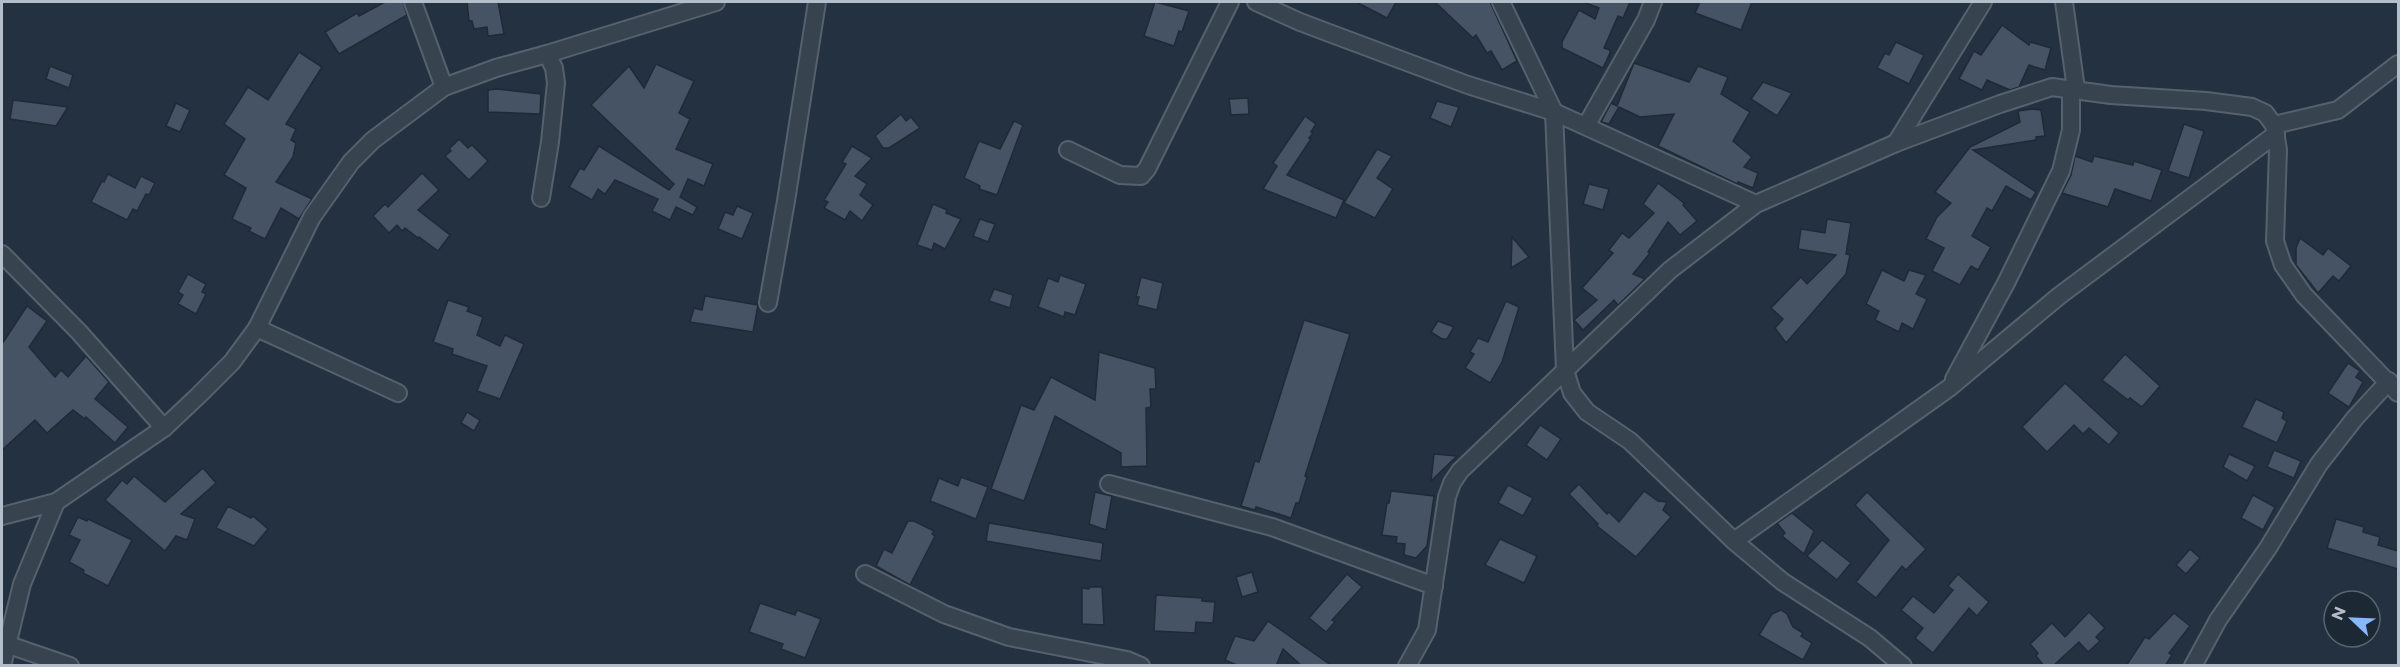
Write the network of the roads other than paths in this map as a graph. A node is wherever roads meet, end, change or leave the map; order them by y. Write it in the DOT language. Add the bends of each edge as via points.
graph roads {
  1 [pos="413,2"];
  2 [pos="716,2"];
  3 [pos="817,2"];
  4 [pos="1230,2"];
  5 [pos="1256,2"];
  6 [pos="1501,2"];
  7 [pos="1653,2"];
  8 [pos="1983,2"];
  9 [pos="2064,2"];
  10 [pos="546,54"];
  11 [pos="2398,64"];
  12 [pos="444,87"];
  13 [pos="2073,89"];
  14 [pos="1554,112"];
  15 [pos="1586,126"];
  16 [pos="2275,130"];
  17 [pos="1896,143"];
  18 [pos="1068,150"];
  19 [pos="541,198"];
  20 [pos="1758,203"];
  21 [pos="2,254"];
  22 [pos="768,303"];
  23 [pos="257,328"];
  24 [pos="1565,370"];
  25 [pos="2394,387"];
  26 [pos="1949,388"];
  27 [pos="398,393"];
  28 [pos="164,428"];
  29 [pos="1109,484"];
  30 [pos="56,502"];
  31 [pos="2,516"];
  32 [pos="1734,541"];
  33 [pos="865,574"];
  34 [pos="1434,586"];
  35 [pos="6,644"];
  36 [pos="2,666"];
  37 [pos="70,666"];
  38 [pos="1141,666"];
  39 [pos="1407,666"];
  40 [pos="1903,666"];
  41 [pos="2193,666"];
  1 -- 12 [label="street"];
  2 -- 10 [label="street"];
  3 -- 22 [label="street"];
  4 -- 18 [label="street" via="1148,169 1141,176 1120,175"];
  5 -- 14 [label="street" via="1468,85"];
  6 -- 14 [label="street"];
  7 -- 15 [label="street"];
  8 -- 17 [label="street"];
  9 -- 13 [label="street"];
  10 -- 12 [label="street"];
  10 -- 19 [label="street" via="556,83"];
  11 -- 16 [label="street" via="2338,110"];
  12 -- 23 [label="street" via="351,162 312,217"];
  13 -- 16 [label="street" via="2252,107 2265,113"];
  13 -- 17 [label="street" via="2052,87"];
  13 -- 26 [label="street" via="2071,130 2061,171"];
  14 -- 15 [label="street"];
  14 -- 20 [label="street"];
  14 -- 24 [label="street"];
  15 -- 20 [label="street"];
  16 -- 25 [label="street" via="2275,241 2283,265 2304,295"];
  16 -- 26 [label="street" via="2059,296"];
  17 -- 20 [label="street"];
  20 -- 24 [label="street" via="1670,270"];
  21 -- 28 [label="street" via="79,332"];
  23 -- 27 [label="street"];
  23 -- 28 [label="street" via="232,362"];
  24 -- 32 [label="street" via="1572,393 1587,412 1630,441"];
  24 -- 34 [label="street" via="1452,483"];
  25 -- 41 [label="street" via="2355,418 2319,464 2218,620"];
  26 -- 32 [label="street"];
  28 -- 30 [label="street"];
  29 -- 34 [label="street" via="1272,527"];
  30 -- 31 [label="street"];
  30 -- 35 [label="street" via="22,584"];
  32 -- 40 [label="street" via="1783,582 1870,638"];
  33 -- 38 [label="street" via="944,614 1009,637"];
  34 -- 39 [label="street" via="1427,630"];
  35 -- 36 [label="street"];
  35 -- 37 [label="street"];
}
